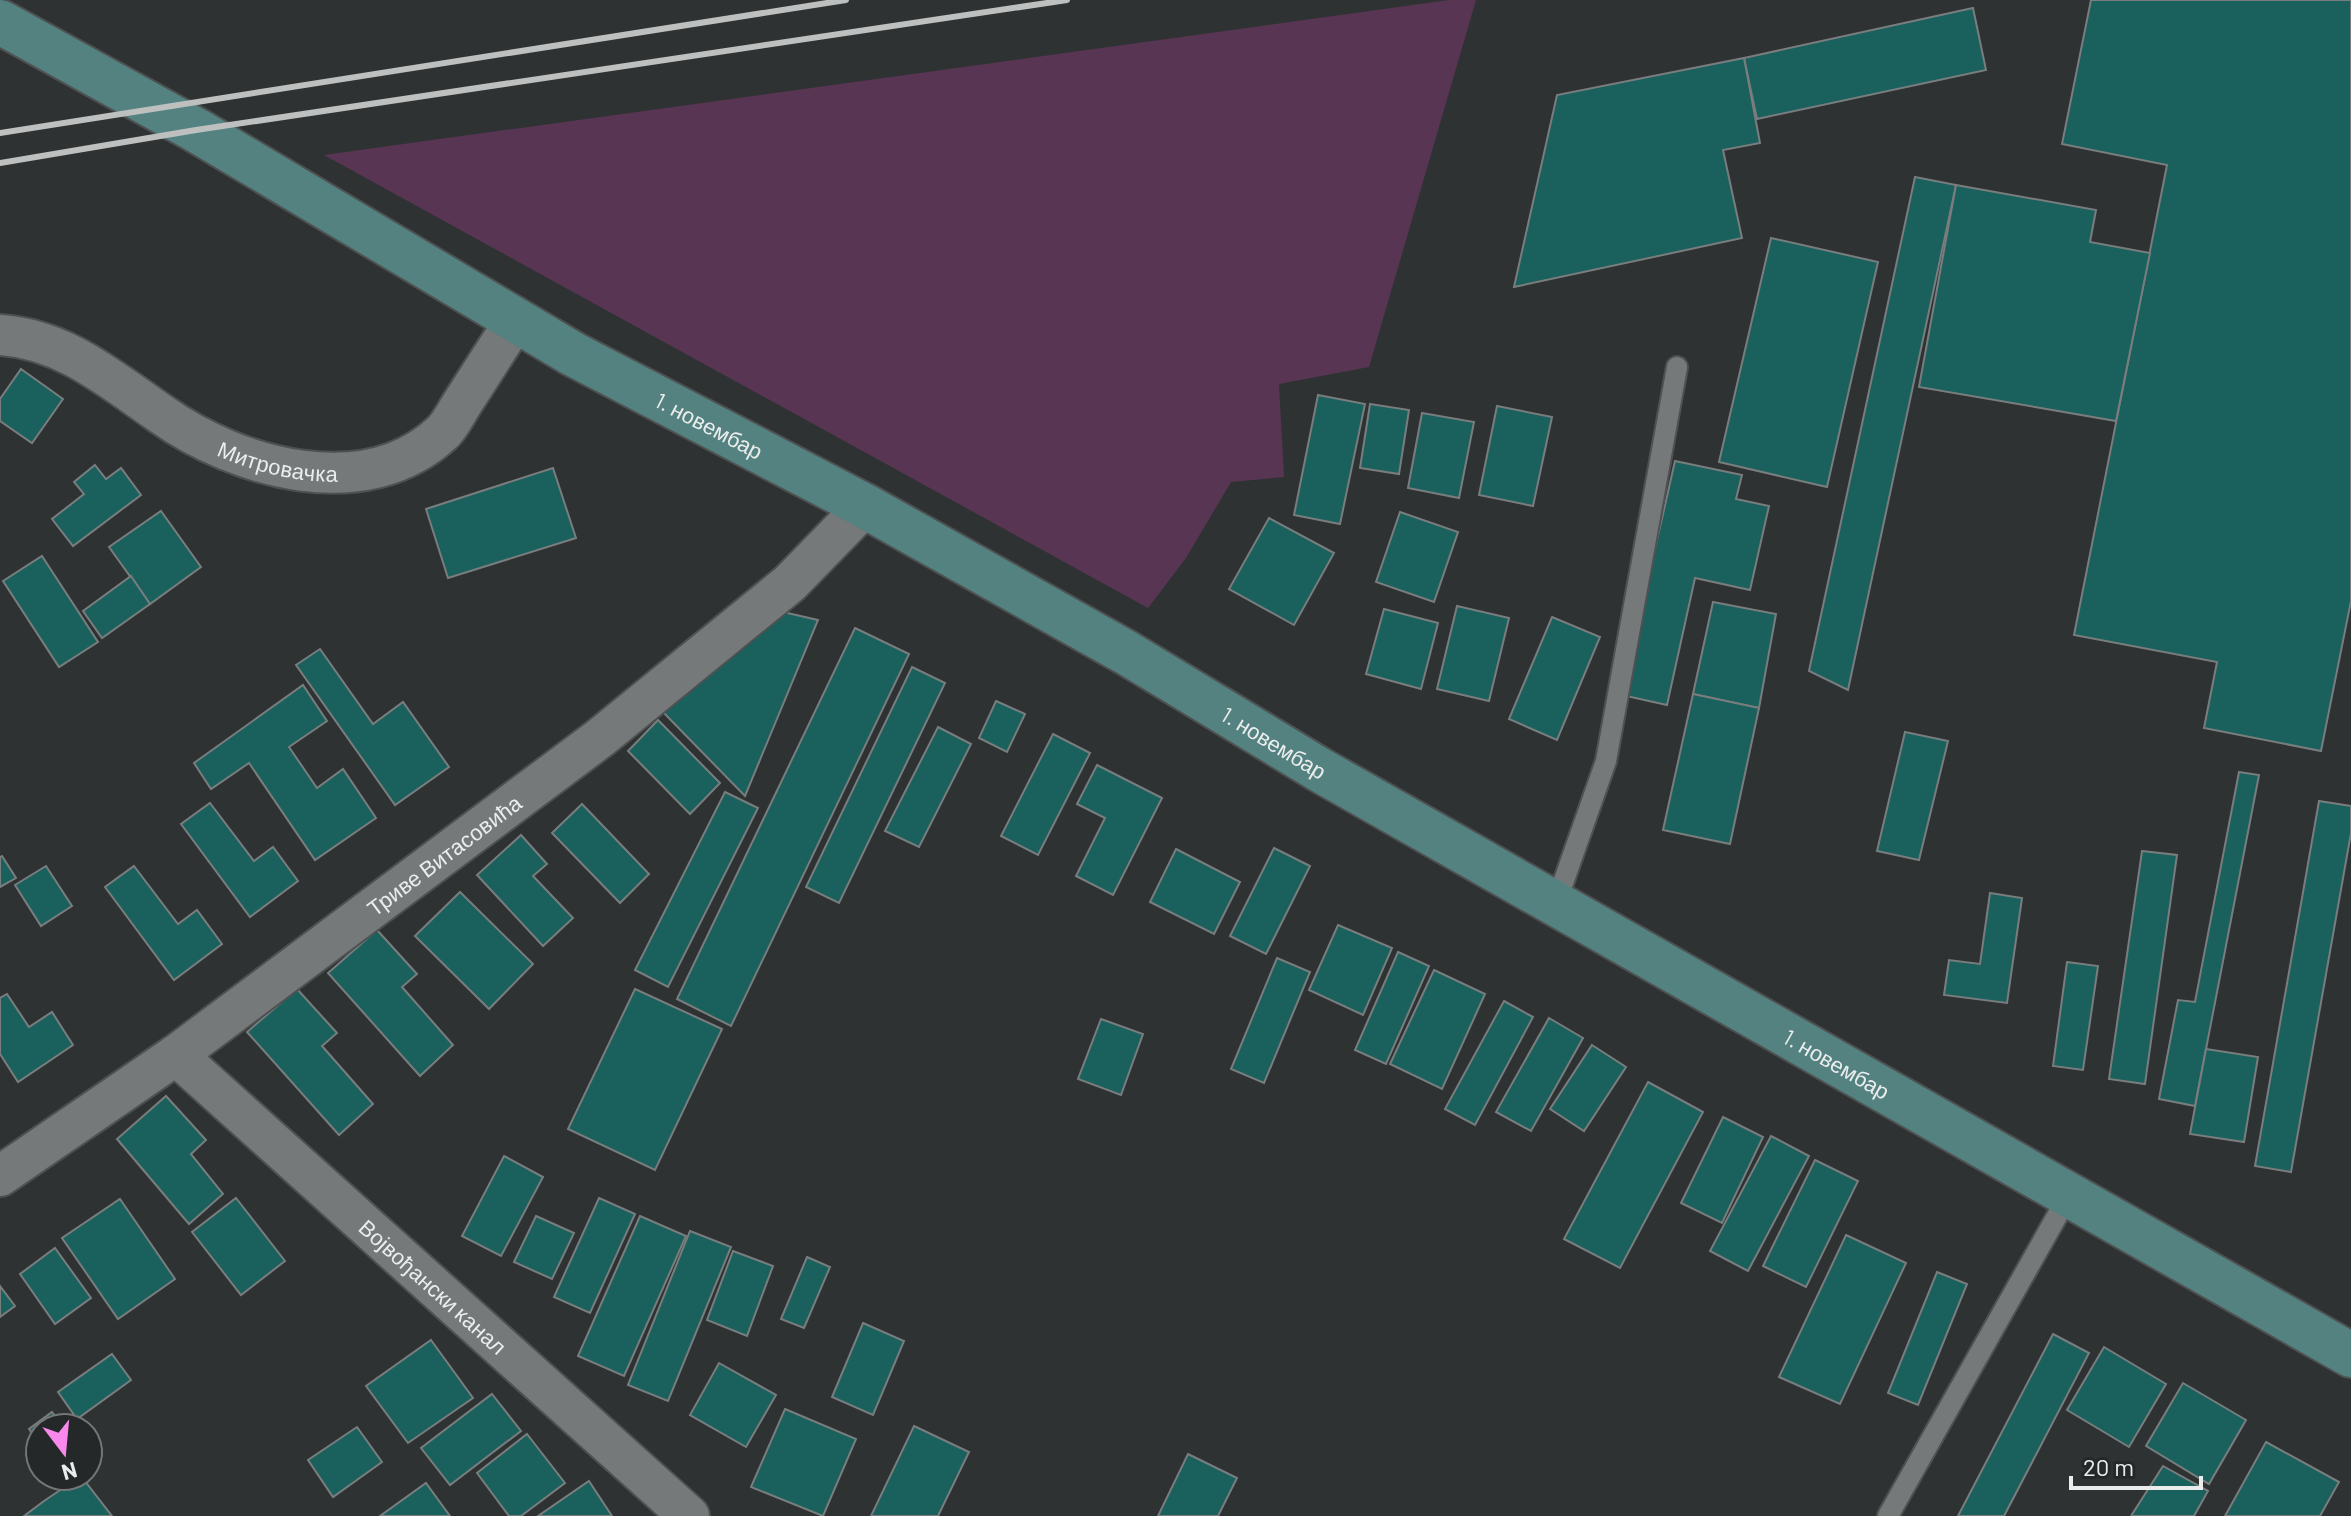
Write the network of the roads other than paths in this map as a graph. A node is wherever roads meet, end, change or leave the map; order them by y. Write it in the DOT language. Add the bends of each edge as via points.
graph roads {
  1 [pos="0,22"];
  2 [pos="516,320"];
  3 [pos="0,335"];
  4 [pos="1677,367"];
  5 [pos="865,506"];
  6 [pos="1556,903"];
  7 [pos="176,1055"];
  8 [pos="0,1176"];
  9 [pos="2070,1193"];
  10 [pos="2351,1355"];
  11 [pos="689,1516"];
  12 [pos="1888,1516"];
  1 -- 2 [label="main road, 1. новембар" via="196,130"];
  2 -- 3 [label="street, Митровачка" via="444,432 365,472 320,473 258,462 164,417 52,343"];
  2 -- 5 [label="main road, 1. новембар"];
  4 -- 6 [label="lane" via="1606,761"];
  5 -- 6 [label="main road, 1. новембар"];
  5 -- 7 [label="street, Триве Витасовића" via="790,583 600,738"];
  6 -- 9 [label="main road, 1. новембар"];
  7 -- 8 [label="street, Триве Витасовића"];
  7 -- 11 [label="street, Војвођански канал"];
  9 -- 10 [label="main road, 1. новембар"];
  9 -- 12 [label="lane"];
}
